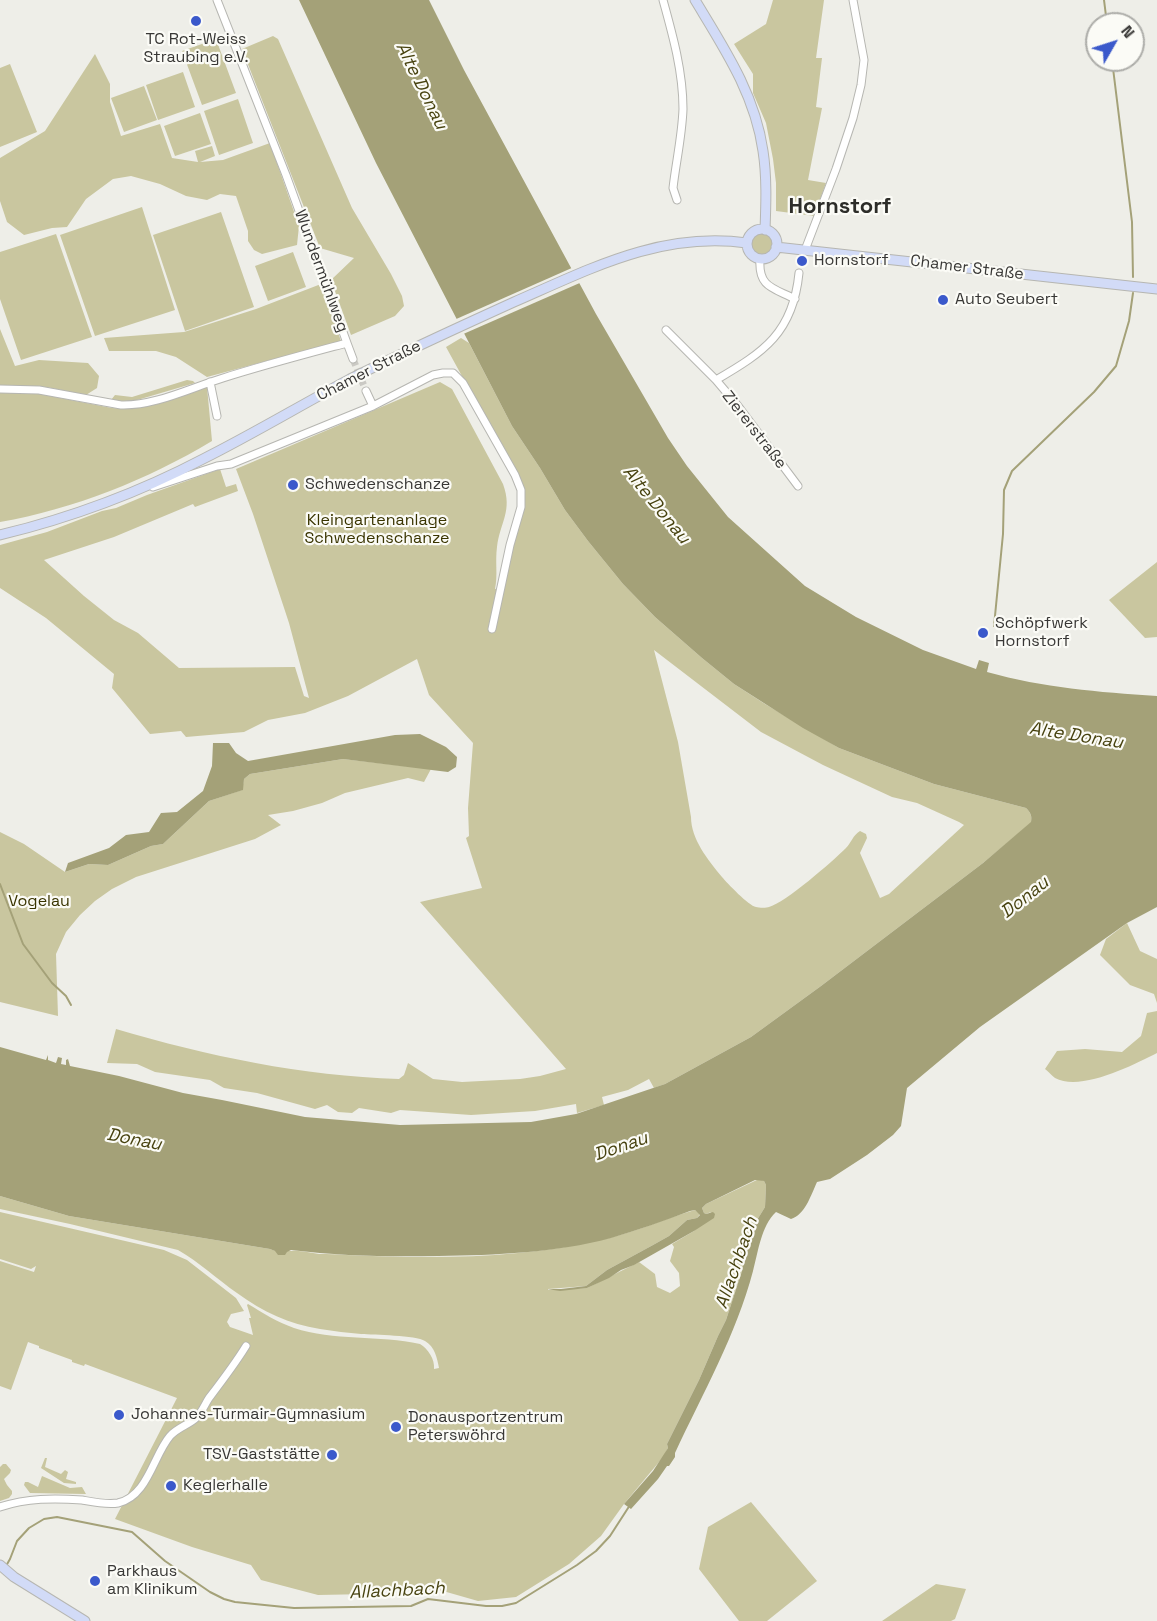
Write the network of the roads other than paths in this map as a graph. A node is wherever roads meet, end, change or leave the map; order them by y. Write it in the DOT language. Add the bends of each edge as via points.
graph roads {
  1 [pos="218,0"];
  2 [pos="663,0"];
  3 [pos="695,0"];
  4 [pos="853,0"];
  5 [pos="677,200"];
  6 [pos="765,230"];
  7 [pos="747,243"];
  8 [pos="779,247"];
  9 [pos="805,250"];
  10 [pos="760,259"];
  11 [pos="799,273"];
  12 [pos="1157,289"];
  13 [pos="795,299"];
  14 [pos="666,330"];
  15 [pos="347,343"];
  16 [pos="353,359"];
  17 [pos="716,380"];
  18 [pos="210,382"];
  19 [pos="0,389"];
  20 [pos="366,391"];
  21 [pos="373,406"];
  22 [pos="217,416"];
  23 [pos="798,486"];
  24 [pos="93,507"];
  25 [pos="0,535"];
  26 [pos="492,629"];
  27 [pos="246,1346"];
  28 [pos="0,1507"];
  29 [pos="0,1565"];
  30 [pos="85,1621"];
  1 -- 15 [label="street, Wundermühlweg"];
  2 -- 5 [label="street" via="682,90 673,188"];
  3 -- 6 [label="main road" via="733,63 755,115 765,164"];
  4 -- 9 [label="street" via="864,60 859,94"];
  6 -- 7 [label="main road" via="755,231"];
  6 -- 8 [label="main road"];
  7 -- 10 [label="main road" via="752,256"];
  7 -- 24 [label="main road, Chamer Straße" via="672,243 607,261 429,340 203,459"];
  8 -- 9 [label="main road, Chamer Straße"];
  8 -- 10 [label="main road" via="769,257"];
  9 -- 12 [label="main road, Chamer Straße"];
  10 -- 13 [label="street" via="764,281"];
  11 -- 13 [label="street, Ziererstraße"];
  13 -- 17 [label="street, Ziererstraße" via="787,321 772,340 748,361"];
  14 -- 17 [label="street"];
  15 -- 16 [label="street"];
  15 -- 18 [label="street, Wundermühlweg"];
  17 -- 23 [label="street, Ziererstraße"];
  18 -- 19 [label="street, Wundermühlweg" via="132,406 39,390"];
  18 -- 22 [label="street"];
  20 -- 21 [label="street"];
  21 -- 24 [label="street" via="231,464"];
  21 -- 26 [label="street" via="433,375 453,373 463,383 515,475 521,507"];
  24 -- 25 [label="main road, Chamer Straße"];
  27 -- 28 [label="street" via="198,1417 179,1428 162,1447 134,1495 116,1503 33,1499"];
  29 -- 30 [label="main road"];
}
